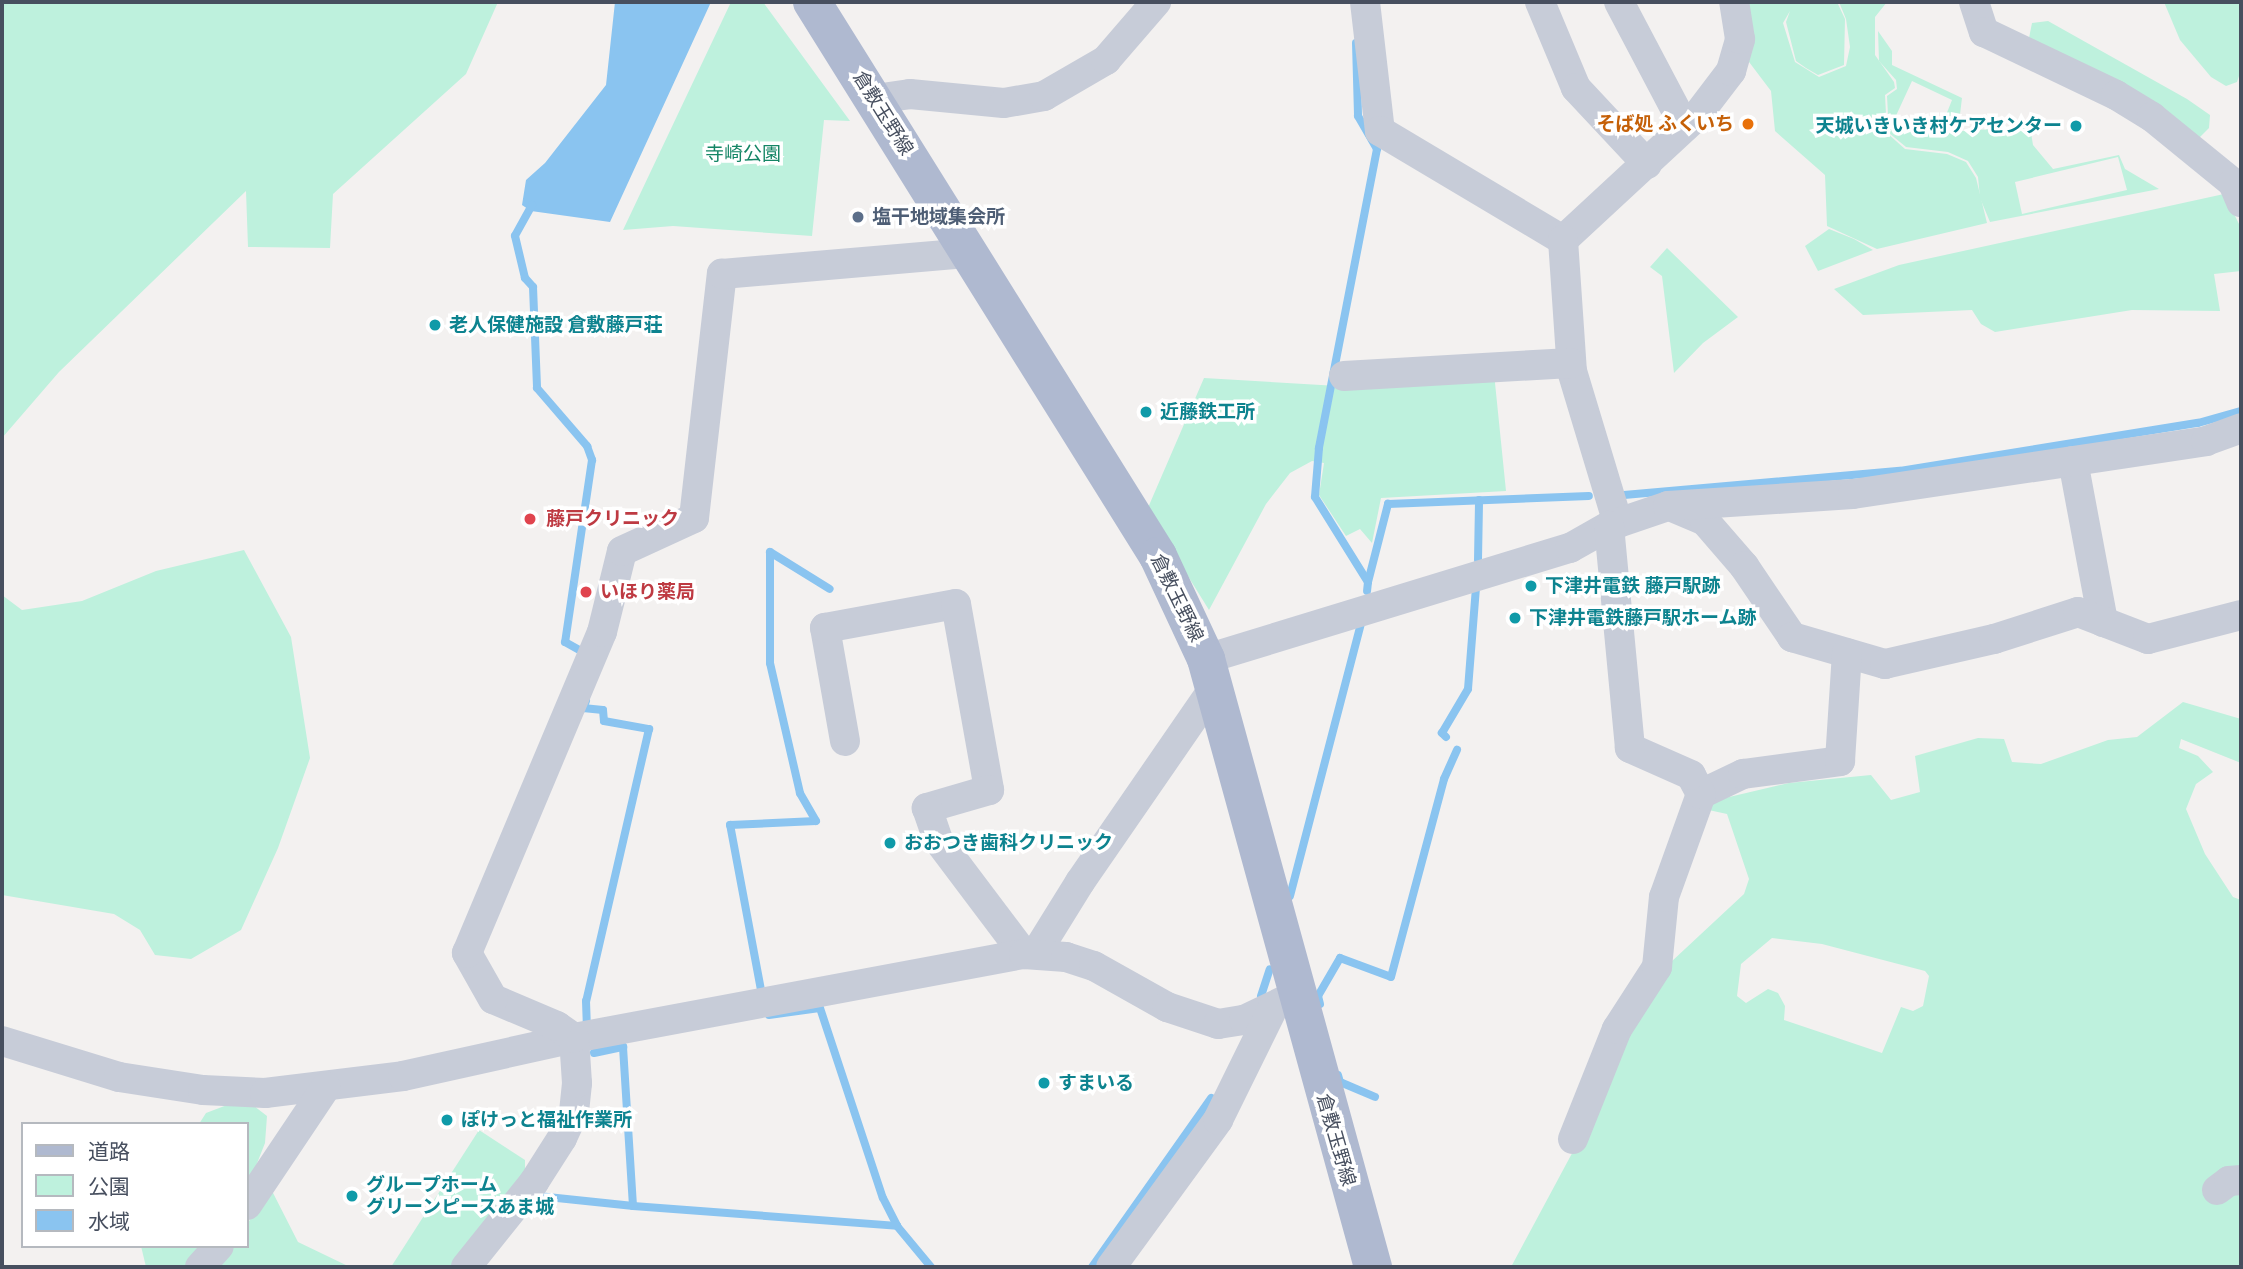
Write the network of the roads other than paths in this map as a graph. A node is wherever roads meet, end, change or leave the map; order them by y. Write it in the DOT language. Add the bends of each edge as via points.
graph roads {
  1 [pos="812,2"];
  2 [pos="1156,2"];
  3 [pos="1365,2"];
  4 [pos="1540,2"];
  5 [pos="1619,2"];
  6 [pos="1734,2"];
  7 [pos="1974,2"];
  8 [pos="875,99"];
  9 [pos="1685,127"];
  10 [pos="1647,164"];
  11 [pos="2241,202"];
  12 [pos="1563,240"];
  13 [pos="967,253"];
  14 [pos="1571,363"];
  15 [pos="1344,376"];
  16 [pos="2241,428"];
  17 [pos="2073,461"];
  18 [pos="1668,506"];
  19 [pos="1614,525"];
  20 [pos="2241,615"];
  21 [pos="2103,622"];
  22 [pos="1847,653"];
  23 [pos="1209,675"];
  24 [pos="845,741"];
  25 [pos="1701,794"];
  26 [pos="1030,953"];
  27 [pos="1285,1001"];
  28 [pos="574,1038"];
  29 [pos="2,1041"];
  30 [pos="326,1087"];
  31 [pos="1573,1139"];
  32 [pos="248,1204"];
  33 [pos="217,1248"];
  34 [pos="200,1267"];
  35 [pos="466,1267"];
  36 [pos="1111,1267"];
  37 [pos="1373,1267"];
  1 -- 8 [label="main road, 倉敷玉野線"];
  2 -- 8 [label="street" via="1106,61 1044,96 1004,103 910,94"];
  3 -- 12 [label="street" via="1380,131"];
  4 -- 10 [label="street" via="1576,88"];
  5 -- 9 [label="street"];
  6 -- 9 [label="street" via="1740,39 1731,71"];
  7 -- 11 [label="street" via="1984,32 2152,117 2233,183"];
  8 -- 13 [label="main road, 倉敷玉野線"];
  9 -- 10 [label="street"];
  10 -- 12 [label="street"];
  12 -- 14 [label="street"];
  13 -- 23 [label="main road, 倉敷玉野線" via="1158,556"];
  13 -- 28 [label="street" via="722,274 694,518 622,551 602,632 467,953 493,999"];
  14 -- 15 [label="street"];
  14 -- 19 [label="street"];
  16 -- 17 [label="street" via="2206,441"];
  17 -- 18 [label="street" via="1853,494"];
  17 -- 21 [label="street"];
  18 -- 19 [label="street"];
  18 -- 22 [label="street" via="1705,521 1744,566 1792,637"];
  19 -- 23 [label="street" via="1570,548"];
  19 -- 25 [label="street" via="1630,748 1691,775"];
  20 -- 21 [label="street" via="2148,639"];
  21 -- 22 [label="street" via="2078,612 1994,639 1885,664"];
  22 -- 25 [label="street" via="1840,761 1743,774"];
  23 -- 26 [label="street" via="1080,882"];
  23 -- 27 [label="main road, 倉敷玉野線"];
  24 -- 26 [label="street" via="825,628 956,604 989,790 927,808 939,840"];
  25 -- 31 [label="street" via="1664,897 1657,967 1617,1028"];
  26 -- 27 [label="street" via="1094,967 1193,1019 1218,1024 1244,1020"];
  26 -- 28 [label="street"];
  27 -- 36 [label="street" via="1218,1120"];
  27 -- 37 [label="main road, 倉敷玉野線"];
  28 -- 30 [label="street" via="403,1076"];
  28 -- 35 [label="street" via="574,1112 562,1138 534,1182"];
  29 -- 30 [label="street" via="119,1077 203,1090 265,1093"];
  30 -- 32 [label="street"];
  33 -- 34 [label="street"];
}
